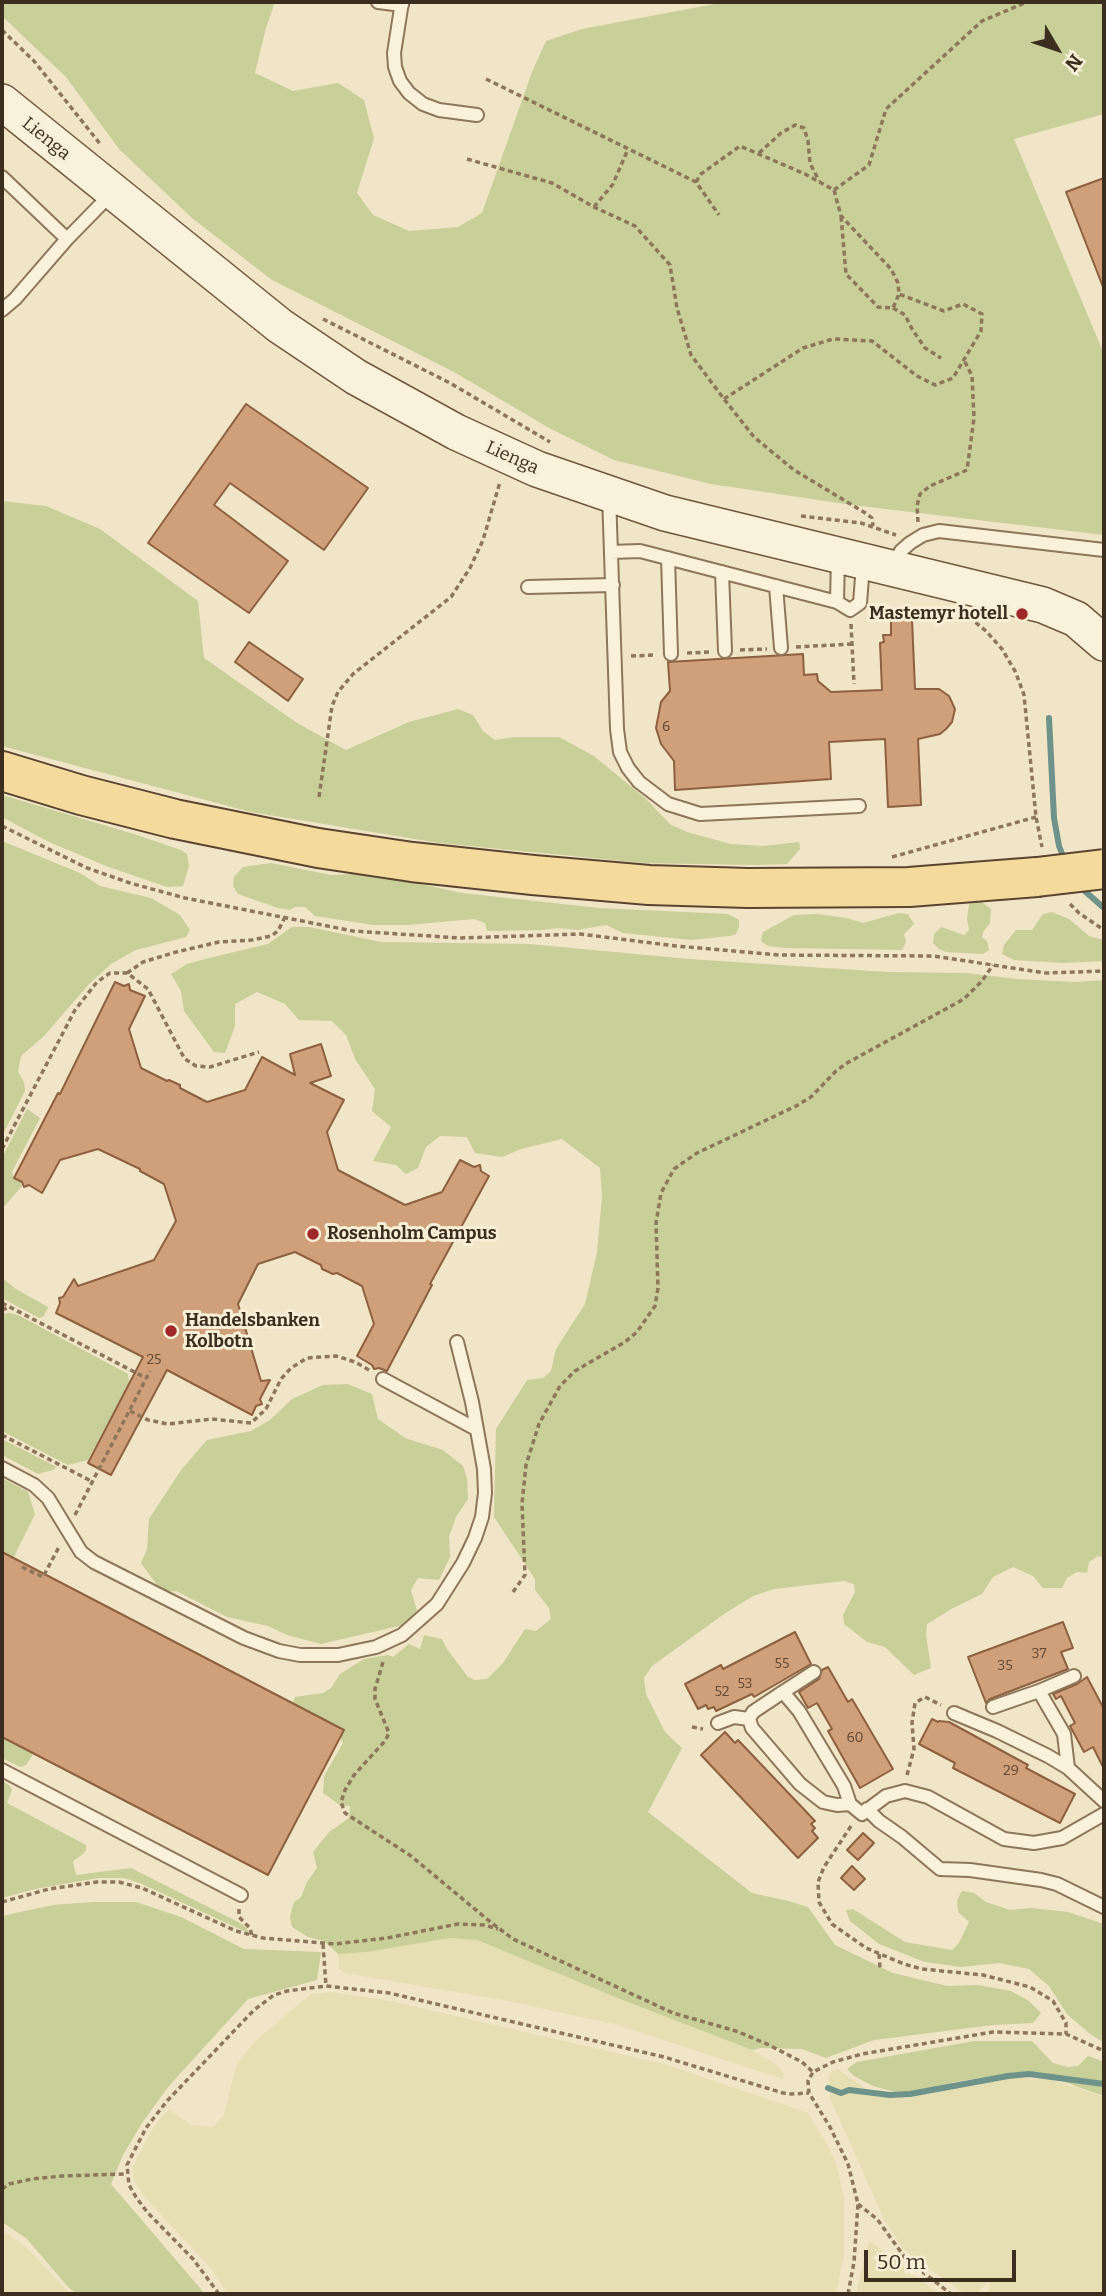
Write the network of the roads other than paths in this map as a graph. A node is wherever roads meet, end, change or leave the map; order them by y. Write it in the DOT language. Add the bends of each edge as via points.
graph roads {
  1 [pos="378,2"];
  2 [pos="402,3"];
  3 [pos="2,102"];
  4 [pos="477,115"];
  5 [pos="2,177"];
  6 [pos="112,192"];
  7 [pos="66,239"];
  8 [pos="2,310"];
  9 [pos="609,495"];
  10 [pos="1104,550"];
  11 [pos="611,552"];
  12 [pos="872,555"];
  13 [pos="667,558"];
  14 [pos="722,572"];
  15 [pos="613,585"];
  16 [pos="776,586"];
  17 [pos="528,587"];
  18 [pos="837,602"];
  19 [pos="1104,643"];
  20 [pos="780,648"];
  21 [pos="725,651"];
  22 [pos="671,654"];
  23 [pos="2,771"];
  24 [pos="859,806"];
  25 [pos="1104,869"];
  26 [pos="457,1342"];
  27 [pos="383,1379"];
  28 [pos="477,1429"];
  29 [pos="2,1468"];
  30 [pos="814,1672"];
  31 [pos="1074,1676"];
  32 [pos="1039,1691"];
  33 [pos="783,1692"];
  34 [pos="993,1707"];
  35 [pos="954,1713"];
  36 [pos="749,1719"];
  37 [pos="718,1723"];
  38 [pos="1068,1768"];
  39 [pos="2,1770"];
  40 [pos="1104,1801"];
  41 [pos="850,1804"];
  42 [pos="865,1811"];
  43 [pos="1104,1814"];
  44 [pos="241,1895"];
  45 [pos="1104,1907"];
  1 -- 2 [label="lane"];
  2 -- 4 [label="lane" via="394,54 400,81 423,104"];
  3 -- 6 [label="street, Lienga"];
  5 -- 7 [label="lane"];
  6 -- 7 [label="lane"];
  6 -- 9 [label="street, Lienga" via="318,353 422,415 506,456"];
  7 -- 8 [label="lane"];
  9 -- 11 [label="lane"];
  9 -- 12 [label="street, Lienga" via="710,525"];
  10 -- 12 [label="lane" via="939,531 923,535 901,551"];
  11 -- 13 [label="lane" via="640,551"];
  11 -- 15 [label="lane"];
  12 -- 18 [label="lane"];
  12 -- 18 [label="lane" via="860,603 850,610"];
  12 -- 19 [label="street, Lienga" via="1043,605 1076,620"];
  13 -- 14 [label="lane"];
  13 -- 22 [label="lane"];
  14 -- 16 [label="lane"];
  14 -- 21 [label="lane"];
  15 -- 17 [label="lane"];
  15 -- 24 [label="lane" via="620,752 639,782 668,804 700,814"];
  16 -- 18 [label="lane"];
  16 -- 20 [label="lane"];
  23 -- 25 [label="main road, bridge" via="175,819 307,846 533,875 649,885 909,887"];
  26 -- 28 [label="lane"];
  27 -- 28 [label="lane"];
  28 -- 29 [label="lane" via="484,1469 482,1517 453,1582 420,1621 389,1643 320,1657 279,1651 244,1638 94,1562 81,1552 48,1498"];
  30 -- 33 [label="lane"];
  31 -- 32 [label="lane"];
  32 -- 34 [label="lane"];
  32 -- 38 [label="lane" via="1064,1734"];
  33 -- 36 [label="lane"];
  33 -- 41 [label="lane" via="844,1786"];
  35 -- 38 [label="lane"];
  36 -- 37 [label="lane" via="734,1717"];
  36 -- 41 [label="lane" via="761,1740 816,1798"];
  38 -- 40 [label="lane"];
  39 -- 44 [label="lane"];
  41 -- 42 [label="lane"];
  42 -- 43 [label="lane" via="886,1796 905,1791 928,1797 1004,1839 1042,1843 1062,1838"];
  42 -- 45 [label="lane" via="940,1868 1041,1880"];
}
